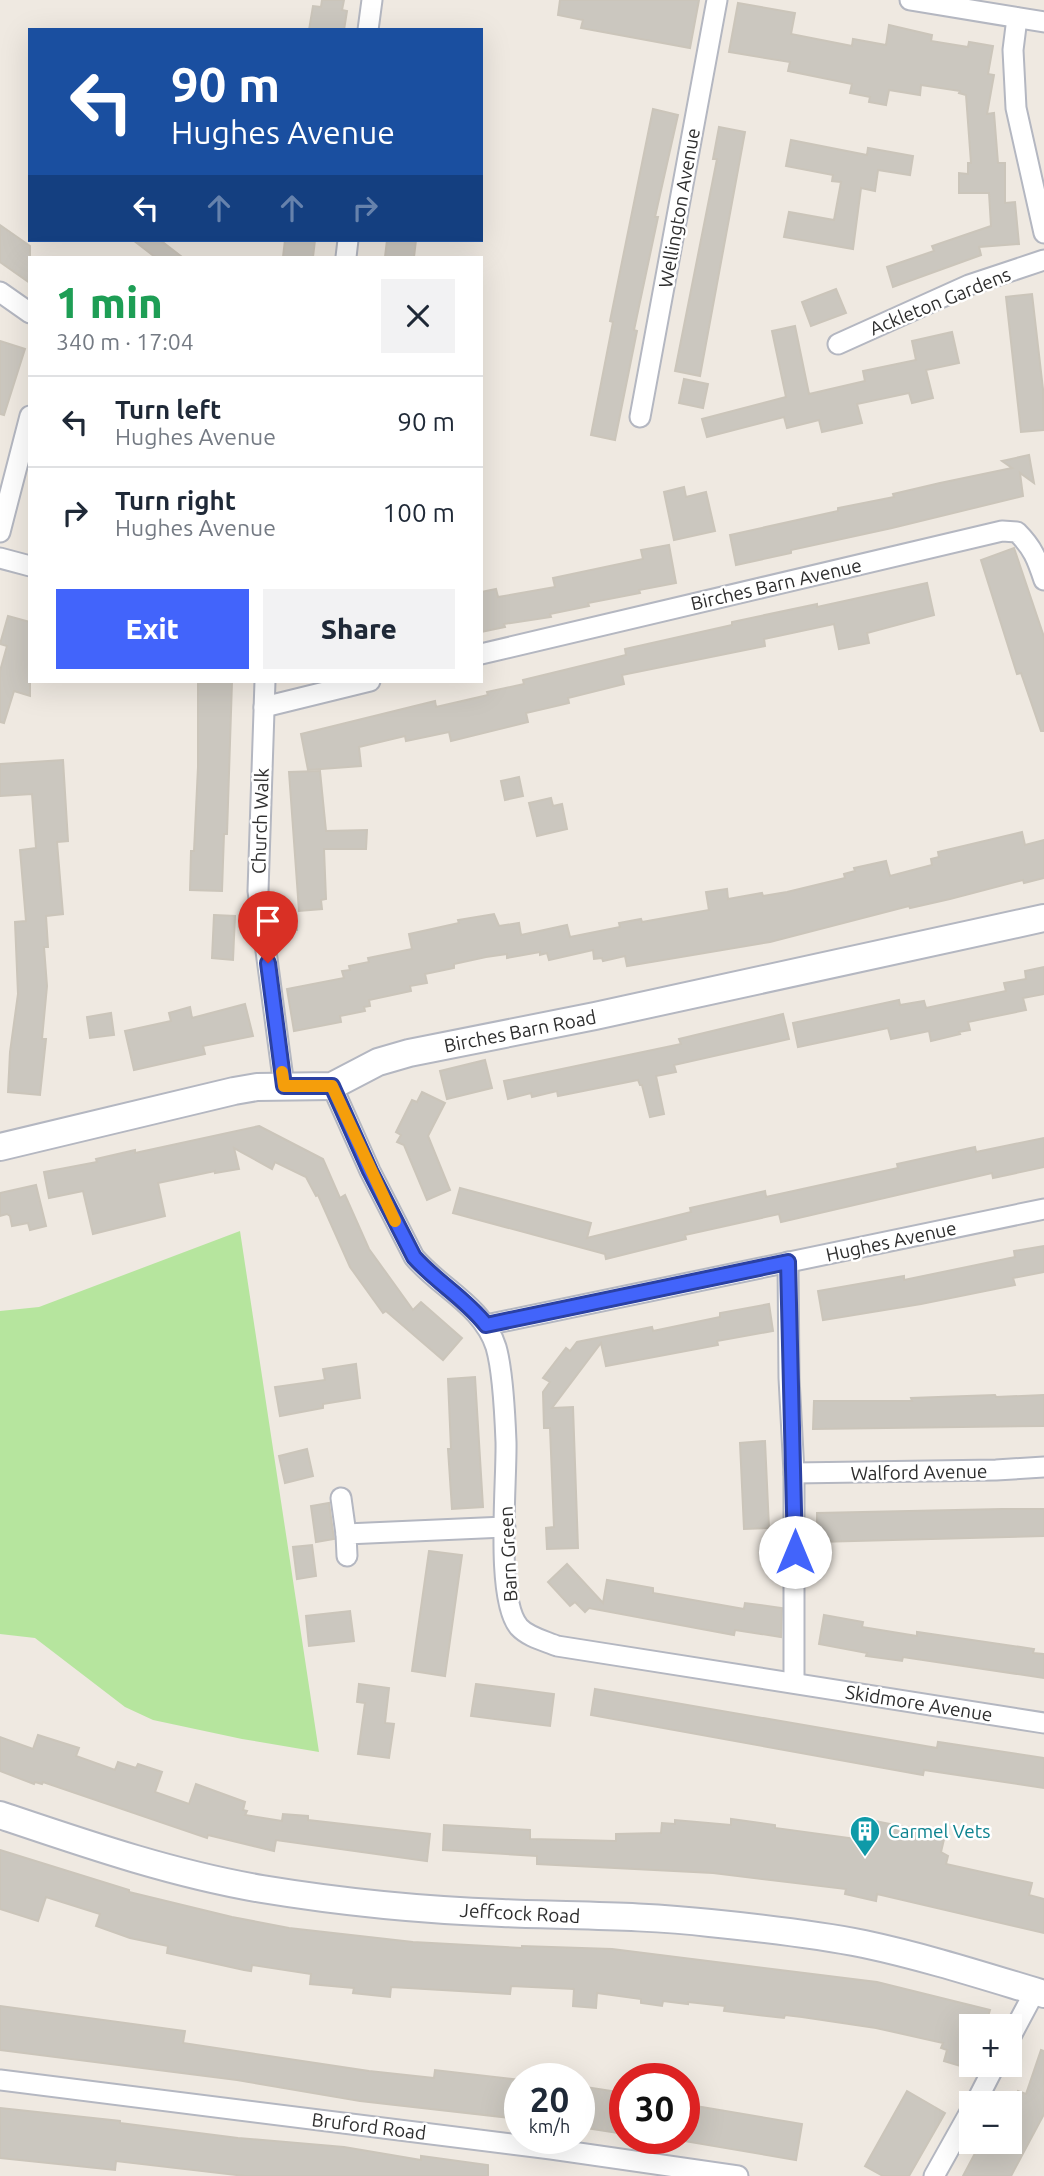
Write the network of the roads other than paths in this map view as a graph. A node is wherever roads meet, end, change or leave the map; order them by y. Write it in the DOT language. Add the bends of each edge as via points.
graph roads {
  1 [pos="372,0"];
  2 [pos="717,0"];
  3 [pos="909,0"];
  4 [pos="1017,18"];
  5 [pos="1044,22"];
  6 [pos="368,28"];
  7 [pos="1044,233"];
  8 [pos="1044,260"];
  9 [pos="0,292"];
  10 [pos="28,312"];
  11 [pos="838,344"];
  12 [pos="640,417"];
  13 [pos="28,424"];
  14 [pos="0,532"];
  15 [pos="0,558"];
  16 [pos="28,565"];
  17 [pos="1044,580"];
  18 [pos="483,654"];
  19 [pos="265,683"];
  20 [pos="362,683"];
  21 [pos="264,707"];
  22 [pos="1044,918"];
  23 [pos="284,1086"];
  24 [pos="332,1086"];
  25 [pos="1,1145"];
  26 [pos="1044,1209"];
  27 [pos="788,1262"];
  28 [pos="486,1325"];
  29 [pos="1044,1467"];
  30 [pos="794,1474"];
  31 [pos="341,1498"];
  32 [pos="505,1527"];
  33 [pos="346,1534"];
  34 [pos="347,1556"];
  35 [pos="794,1682"];
  36 [pos="1044,1723"];
  37 [pos="0,1815"];
  38 [pos="1040,1992"];
  39 [pos="1022,2020"];
  40 [pos="0,2080"];
  41 [pos="959,2131"];
  42 [pos="738,2176"];
  43 [pos="934,2176"];
  1 -- 6 [label="street"];
  2 -- 12 [label="street, Wellington Avenue"];
  3 -- 4 [label="street"];
  4 -- 5 [label="street"];
  4 -- 7 [label="street" via="1013,50 1016,108"];
  8 -- 11 [label="street, Ackleton Gardens" via="970,285"];
  9 -- 10 [label="street"];
  13 -- 14 [label="street"];
  15 -- 16 [label="street"];
  17 -- 18 [label="street, Birches Barn Avenue" via="1034,550 1017,532 1002,531"];
  19 -- 21 [label="street, Church Walk"];
  20 -- 21 [label="street"];
  21 -- 23 [label="street, Church Walk" via="258,891"];
  22 -- 24 [label="main road, Birches Barn Road" via="409,1053 378,1062"];
  23 -- 24 [label="main road, Birches Barn Road"];
  23 -- 25 [label="main road, Birches Barn Road" via="234,1091"];
  24 -- 28 [label="street" via="414,1257"];
  26 -- 27 [label="street, Hughes Avenue"];
  27 -- 28 [label="street, Hughes Avenue"];
  27 -- 30 [label="street"];
  28 -- 32 [label="street, Barn Green" via="496,1347 502,1393"];
  29 -- 30 [label="street, Walford Avenue"];
  30 -- 35 [label="street"];
  31 -- 33 [label="street"];
  32 -- 33 [label="street"];
  32 -- 35 [label="street, Barn Green" via="511,1611 530,1635 557,1646"];
  33 -- 34 [label="street"];
  35 -- 36 [label="street, Skidmore Avenue"];
  37 -- 38 [label="main road, Jeffcock Road" via="92,1846 259,1888 430,1909 708,1923 860,1943"];
  38 -- 39 [label="street"];
  40 -- 42 [label="street, Bruford Road"];
  41 -- 43 [label="street"];
}
